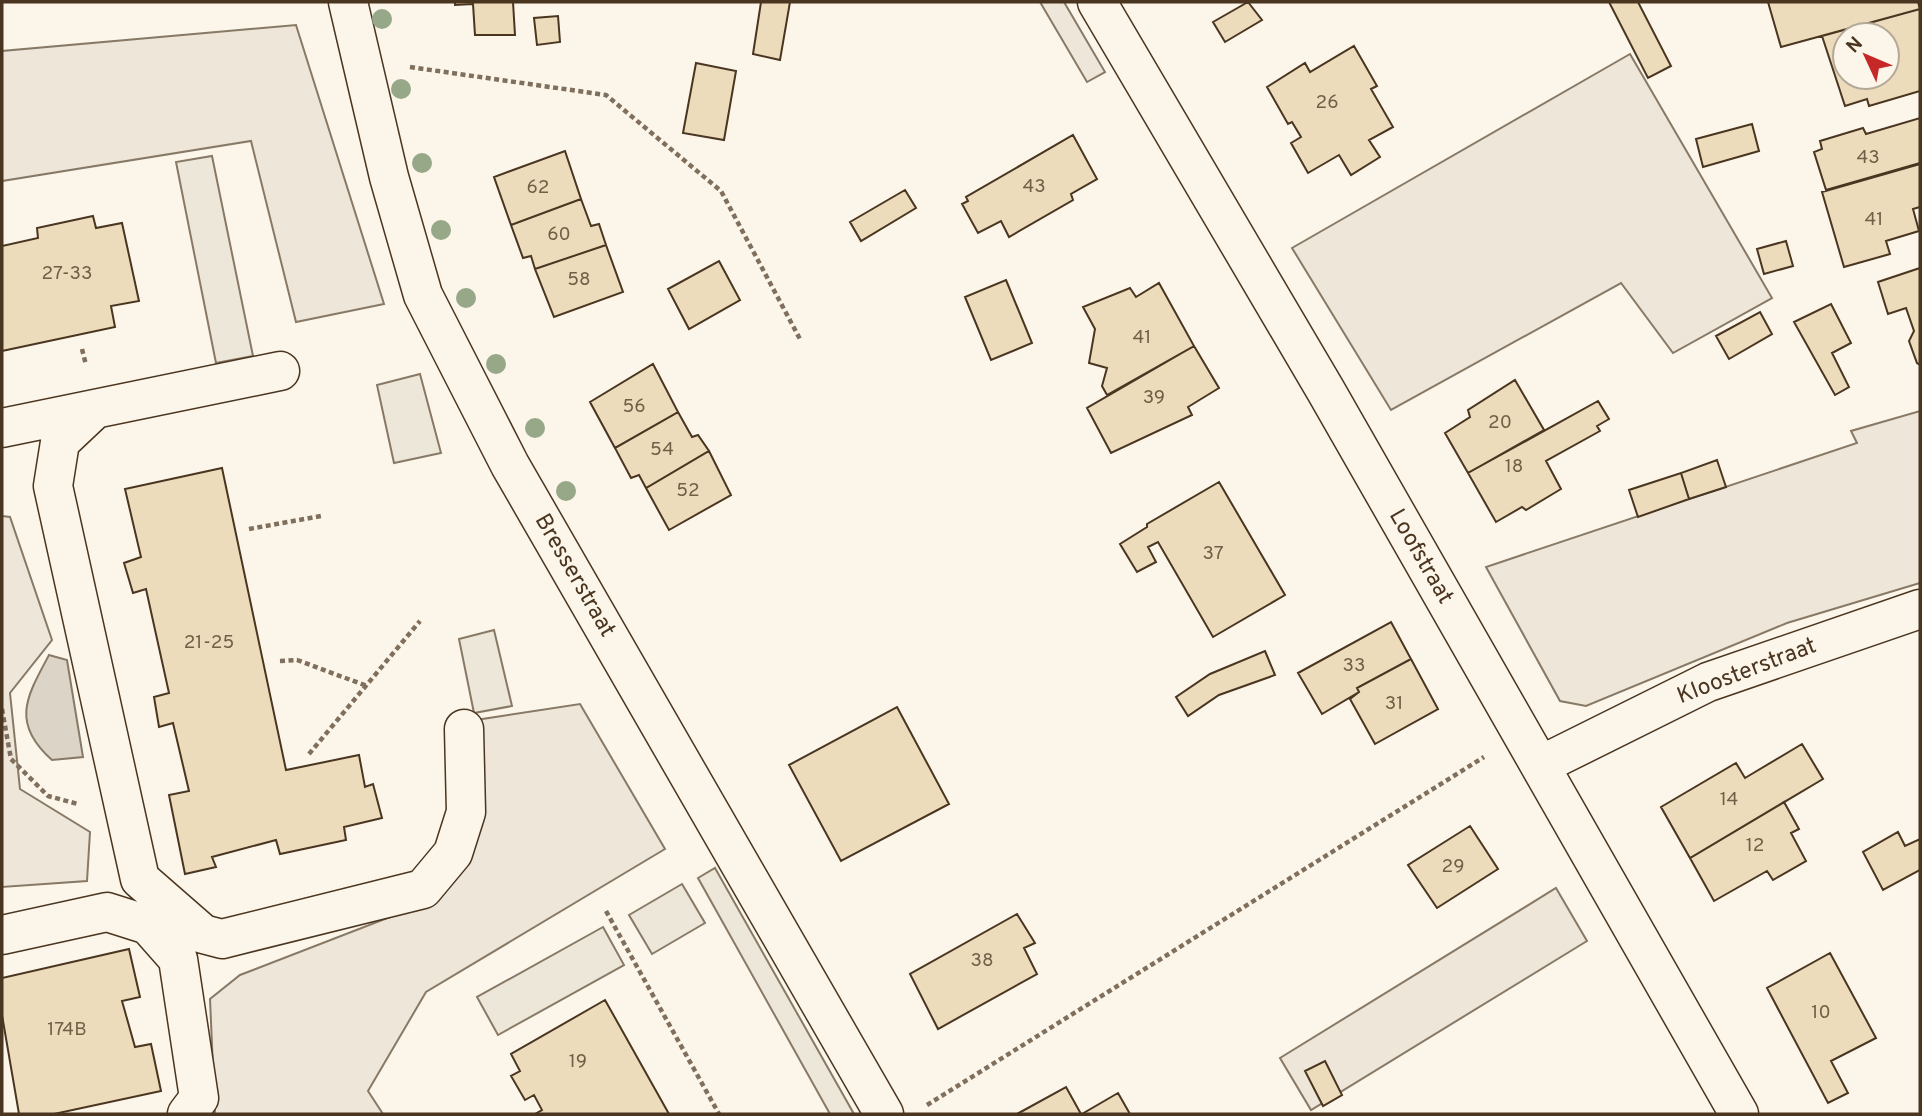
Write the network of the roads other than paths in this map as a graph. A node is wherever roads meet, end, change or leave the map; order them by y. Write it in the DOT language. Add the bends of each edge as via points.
graph roads {
  1 [pos="348,2"];
  2 [pos="1097,2"];
  3 [pos="280,371"];
  4 [pos="95,409"];
  5 [pos="2,428"];
  6 [pos="1920,610"];
  7 [pos="464,729"];
  8 [pos="1541,765"];
  9 [pos="2,935"];
  10 [pos="187,1114"];
  11 [pos="884,1114"];
  12 [pos="1739,1114"];
  1 -- 11 [label="street, Bresserstraat" via="389,177 423,295 510,465"];
  2 -- 8 [label="street, Loofstraat"];
  3 -- 4 [label="street"];
  4 -- 5 [label="street"];
  4 -- 7 [label="street" via="60,442 53,486 139,880 203,934 222,939 424,889 453,853 466,812"];
  6 -- 8 [label="street, Kloosterstraat" via="1708,682"];
  8 -- 12 [label="street, Loofstraat"];
  9 -- 10 [label="street" via="107,912 148,925 178,959 199,1098"];
}
